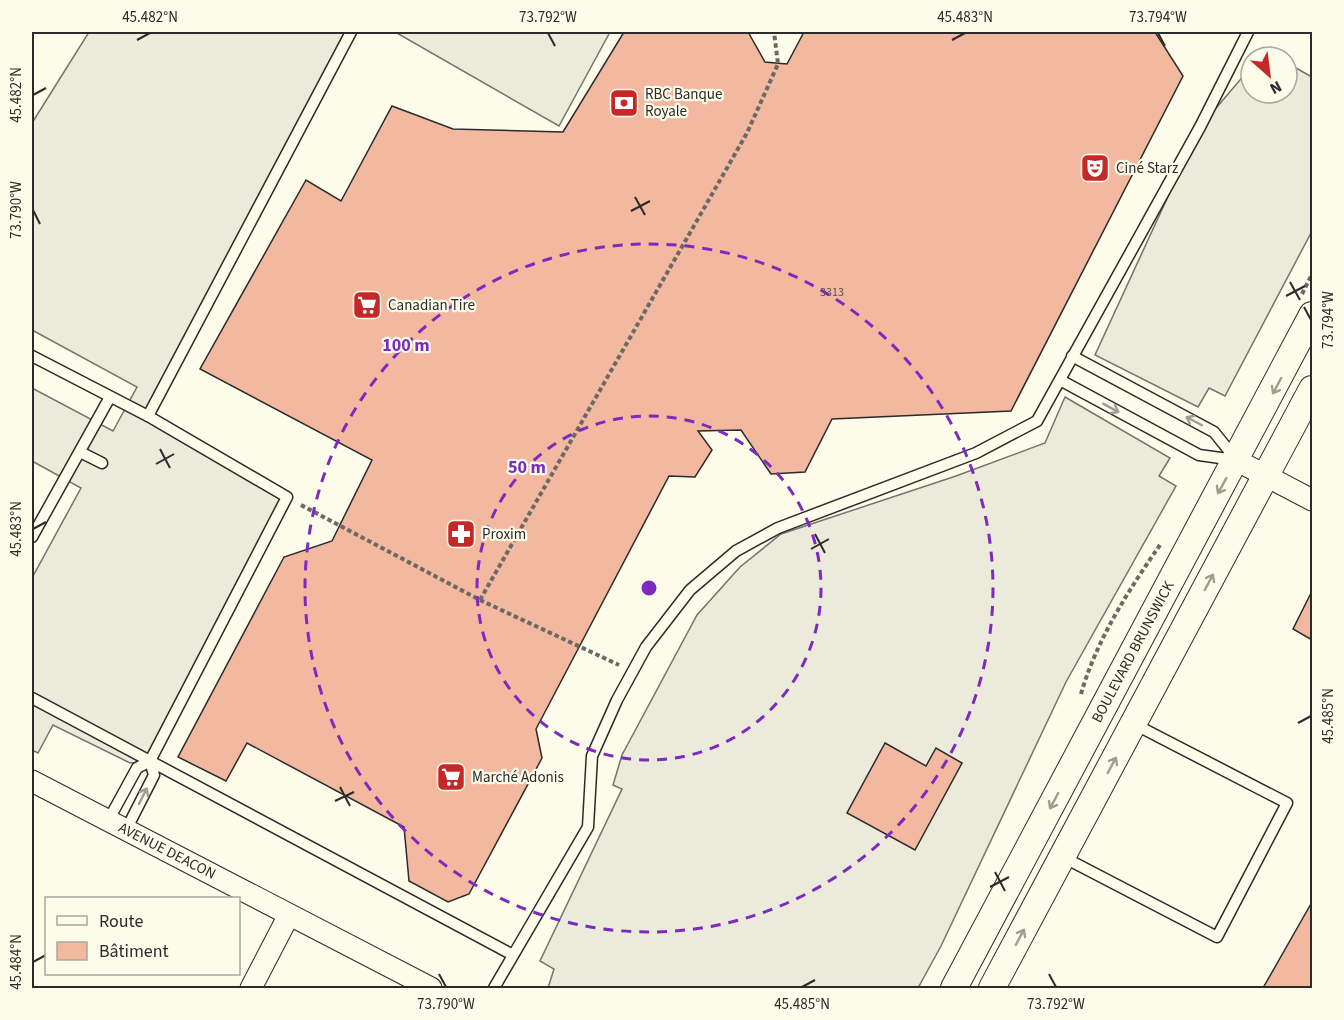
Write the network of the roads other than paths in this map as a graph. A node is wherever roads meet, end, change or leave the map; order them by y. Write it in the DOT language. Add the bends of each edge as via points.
graph roads {
  1 [pos="351,32"];
  2 [pos="1248,32"];
  3 [pos="1312,315"];
  4 [pos="32,356"];
  5 [pos="1072,356"];
  6 [pos="1060,380"];
  7 [pos="1312,390"];
  8 [pos="110,397"];
  9 [pos="148,416"];
  10 [pos="80,452"];
  11 [pos="1236,460"];
  12 [pos="102,463"];
  13 [pos="1267,476"];
  14 [pos="1312,500"];
  15 [pos="32,537"];
  16 [pos="32,698"];
  17 [pos="1134,723"];
  18 [pos="150,761"];
  19 [pos="32,781"];
  20 [pos="117,825"];
  21 [pos="1062,857"];
  22 [pos="289,915"];
  23 [pos="513,955"];
  24 [pos="251,988"];
  25 [pos="431,988"];
  26 [pos="494,988"];
  27 [pos="954,988"];
  28 [pos="993,988"];
  1 -- 9 [label="lane"];
  2 -- 5 [label="lane" via="1200,127"];
  3 -- 11 [label="street, BOULEVARD BRUNSWICK, one-way"];
  4 -- 8 [label="lane"];
  5 -- 6 [label="lane"];
  11 -- 5 [label="lane, one-way" via="1214,432"];
  6 -- 11 [label="lane, one-way" via="1198,455"];
  6 -- 23 [label="lane" via="1037,421 976,453 778,528 736,551 690,590 646,646 633,671 592,756 588,827"];
  7 -- 13 [label="street"];
  8 -- 9 [label="lane"];
  8 -- 10 [label="lane"];
  9 -- 18 [label="lane" via="287,498"];
  10 -- 12 [label="lane"];
  10 -- 15 [label="lane"];
  11 -- 13 [label="street"];
  11 -- 27 [label="street, BOULEVARD BRUNSWICK, one-way"];
  13 -- 14 [label="street"];
  17 -- 13 [label="street, one-way"];
  16 -- 18 [label="lane"];
  21 -- 17 [label="street, one-way"];
  17 -- 21 [label="lane" via="1287,803 1217,937"];
  18 -- 20 [label="lane" via="137,768"];
  20 -- 18 [label="lane, one-way" via="154,775"];
  18 -- 23 [label="lane"];
  19 -- 20 [label="street, AVENUE DEACON"];
  20 -- 22 [label="street, AVENUE DEACON"];
  28 -- 21 [label="street, one-way"];
  22 -- 24 [label="street"];
  22 -- 25 [label="street, AVENUE DEACON"];
  23 -- 26 [label="lane"];
}
